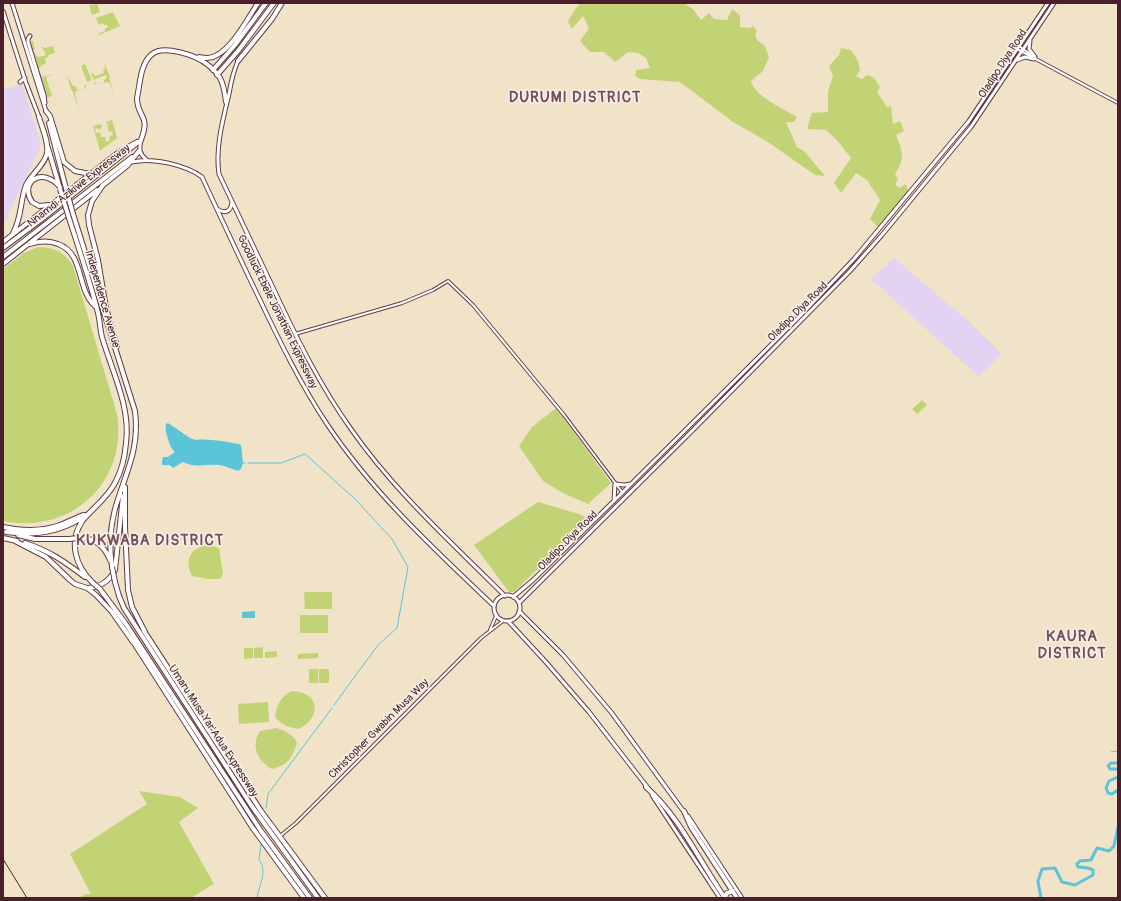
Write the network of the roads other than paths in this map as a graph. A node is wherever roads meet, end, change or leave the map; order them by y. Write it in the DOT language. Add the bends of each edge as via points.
graph roads {
  1 [pos="12,3"];
  2 [pos="258,3"];
  3 [pos="274,3"];
  4 [pos="282,3"];
  5 [pos="1048,3"];
  6 [pos="1054,3"];
  7 [pos="265,5"];
  8 [pos="3,10"];
  9 [pos="1033,34"];
  10 [pos="30,36"];
  11 [pos="229,44"];
  12 [pos="1018,48"];
  13 [pos="1022,51"];
  14 [pos="32,54"];
  15 [pos="194,56"];
  16 [pos="1035,59"];
  17 [pos="238,61"];
  18 [pos="32,64"];
  19 [pos="219,64"];
  20 [pos="1011,66"];
  21 [pos="213,70"];
  22 [pos="218,75"];
  23 [pos="226,102"];
  24 [pos="1118,103"];
  25 [pos="45,108"];
  26 [pos="39,117"];
  27 [pos="141,140"];
  28 [pos="139,151"];
  29 [pos="148,160"];
  30 [pos="132,162"];
  31 [pos="127,166"];
  32 [pos="90,174"];
  33 [pos="103,185"];
  34 [pos="60,188"];
  35 [pos="56,201"];
  36 [pos="232,201"];
  37 [pos="217,210"];
  38 [pos="6,240"];
  39 [pos="3,248"];
  40 [pos="20,251"];
  41 [pos="3,257"];
  42 [pos="3,264"];
  43 [pos="96,307"];
  44 [pos="295,334"];
  45 [pos="118,358"];
  46 [pos="125,482"];
  47 [pos="615,484"];
  48 [pos="631,484"];
  49 [pos="622,493"];
  50 [pos="614,501"];
  51 [pos="94,509"];
  52 [pos="87,514"];
  53 [pos="57,526"];
  54 [pos="3,528"];
  55 [pos="53,530"];
  56 [pos="4,532"];
  57 [pos="3,538"];
  58 [pos="15,540"];
  59 [pos="111,565"];
  60 [pos="92,582"];
  61 [pos="86,588"];
  62 [pos="505,596"];
  63 [pos="513,597"];
  64 [pos="519,603"];
  65 [pos="494,606"];
  66 [pos="519,611"];
  67 [pos="496,616"];
  68 [pos="503,621"];
  69 [pos="508,621"];
  70 [pos="144,631"];
  71 [pos="489,631"];
  72 [pos="132,640"];
  73 [pos="148,646"];
  74 [pos="143,649"];
  75 [pos="162,679"];
  76 [pos="169,699"];
  77 [pos="207,748"];
  78 [pos="214,748"];
  79 [pos="228,761"];
  80 [pos="214,769"];
  81 [pos="646,787"];
  82 [pos="684,811"];
  83 [pos="697,835"];
  84 [pos="279,837"];
  85 [pos="689,841"];
  86 [pos="733,891"];
  87 [pos="304,898"];
  88 [pos="310,898"];
  89 [pos="318,898"];
  90 [pos="325,898"];
  91 [pos="723,898"];
  92 [pos="737,898"];
  93 [pos="742,898"];
  1 -- 18 [label="main road, Independence Avenue"];
  2 -- 11 [label="highway"];
  3 -- 22 [label="highway"];
  4 -- 17 [label="highway"];
  5 -- 12 [label="main road, Oladipo Diya Road"];
  6 -- 9 [label="main road, Oladipo Diya Road"];
  7 -- 19 [label="highway"];
  8 -- 26 [label="main road, Independence Avenue"];
  9 -- 13 [label="main road, Oladipo Diya Road"];
  9 -- 16 [label="main road" via="1029,49"];
  10 -- 14 [label="main road" via="28,40"];
  11 -- 15 [label="highway" via="213,57"];
  11 -- 19 [label="highway"];
  12 -- 13 [label="street"];
  12 -- 48 [label="main road, Oladipo Diya Road" via="969,121 854,259"];
  13 -- 16 [label="street"];
  13 -- 20 [label="main road, Oladipo Diya Road"];
  14 -- 18 [label="main road"];
  14 -- 25 [label="main road" via="44,94"];
  15 -- 21 [label="highway"];
  15 -- 27 [label="highway" via="166,50 156,52 148,59 142,70 137,98 146,124"];
  16 -- 20 [label="main road" via="1021,58"];
  16 -- 24 [label="street"];
  17 -- 23 [label="main road"];
  18 -- 25 [label="main road, Independence Avenue"];
  19 -- 21 [label="highway"];
  20 -- 64 [label="main road, Oladipo Diya Road" via="971,127 845,277"];
  21 -- 22 [label="highway"];
  22 -- 23 [label="highway"];
  23 -- 36 [label="main road, Goodluck Ebele Jonathan Expressway" via="217,156 219,174"];
  25 -- 32 [label="highway" via="50,116 64,162 75,171"];
  25 -- 45 [label="highway, Independence Avenue, bridge" via="65,185"];
  26 -- 34 [label="highway, Independence Avenue"];
  26 -- 38 [label="highway" via="47,153 27,183 18,223"];
  27 -- 28 [label="main road"];
  27 -- 32 [label="highway, Nnamdi Azikiwe Expressway" via="125,148"];
  27 -- 39 [label="highway, Nnamdi Azikiwe Expressway"];
  28 -- 29 [label="main road"];
  28 -- 31 [label="highway, Nnamdi Azikiwe Expressway"];
  28 -- 41 [label="highway, Nnamdi Azikiwe Expressway"];
  29 -- 30 [label="main road"];
  29 -- 37 [label="main road, Goodluck Ebele Jonathan Expressway" via="184,167 202,177"];
  30 -- 31 [label="highway"];
  31 -- 33 [label="highway, Nnamdi Azikiwe Expressway"];
  32 -- 35 [label="highway, Nnamdi Azikiwe Expressway"];
  33 -- 40 [label="highway, Nnamdi Azikiwe Expressway"];
  33 -- 45 [label="highway" via="92,201 88,215"];
  34 -- 35 [label="highway" via="52,179 42,177 34,180 29,187 29,197 36,205 45,206"];
  34 -- 43 [label="highway, Independence Avenue, bridge"];
  35 -- 38 [label="highway, Nnamdi Azikiwe Expressway"];
  36 -- 37 [label="main road" via="228,211"];
  36 -- 44 [label="main road, Goodluck Ebele Jonathan Expressway"];
  37 -- 65 [label="main road, Goodluck Ebele Jonathan Expressway" via="290,362 328,425 354,462 394,508"];
  40 -- 42 [label="highway, Nnamdi Azikiwe Expressway"];
  40 -- 43 [label="highway" via="30,244 43,242 56,243 67,249 76,261 87,296"];
  43 -- 51 [label="highway, Independence Avenue" via="102,336 125,411 127,431 118,478"];
  44 -- 47 [label="street" via="402,303 448,281 473,305 564,415"];
  44 -- 62 [label="main road, Goodluck Ebele Jonathan Expressway" via="329,396 373,458 417,508"];
  45 -- 46 [label="highway, Independence Avenue" via="136,418 134,450"];
  46 -- 59 [label="highway, Independence Avenue" via="111,529"];
  46 -- 61 [label="highway" via="115,570 104,583"];
  46 -- 70 [label="highway" via="128,590 132,607"];
  47 -- 48 [label="main road"];
  47 -- 49 [label="street"];
  47 -- 50 [label="main road"];
  48 -- 49 [label="main road, Oladipo Diya Road"];
  49 -- 50 [label="main road, Oladipo Diya Road"];
  50 -- 63 [label="main road, Oladipo Diya Road"];
  51 -- 52 [label="highway"];
  51 -- 60 [label="highway, Independence Avenue" via="79,526 75,544 77,561"];
  52 -- 53 [label="highway"];
  52 -- 55 [label="highway" via="73,523"];
  53 -- 54 [label="highway" via="31,531"];
  53 -- 55 [label="highway"];
  55 -- 56 [label="highway" via="36,534"];
  56 -- 59 [label="highway, bridge" via="35,539 88,538 100,544"];
  57 -- 58 [label="highway"];
  58 -- 60 [label="highway" via="58,556"];
  58 -- 61 [label="highway" via="46,557 75,584"];
  59 -- 73 [label="highway, Umaru Musa Yar'Adua Expressway, bridge" via="124,608"];
  60 -- 74 [label="highway, Umaru Musa Yar'Adua Expressway, bridge" via="115,608"];
  61 -- 72 [label="highway" via="100,598"];
  62 -- 63 [label="main road"];
  62 -- 65 [label="main road" via="497,600"];
  63 -- 64 [label="main road"];
  64 -- 66 [label="main road"];
  65 -- 67 [label="main road"];
  66 -- 69 [label="main road" via="515,618"];
  66 -- 82 [label="main road" via="563,655 611,712"];
  67 -- 68 [label="main road"];
  67 -- 71 [label="street"];
  68 -- 69 [label="main road"];
  68 -- 71 [label="street"];
  69 -- 81 [label="main road" via="589,712"];
  70 -- 73 [label="highway"];
  70 -- 79 [label="highway, Umaru Musa Yar'Adua Expressway"];
  71 -- 84 [label="street, Christopher Gwabin Musa Way"];
  72 -- 74 [label="highway"];
  72 -- 76 [label="highway, Umaru Musa Yar'Adua Expressway"];
  73 -- 78 [label="highway, Umaru Musa Yar'Adua Expressway"];
  74 -- 75 [label="highway, Umaru Musa Yar'Adua Expressway"];
  75 -- 76 [label="highway"];
  75 -- 77 [label="highway, Umaru Musa Yar'Adua Expressway"];
  76 -- 80 [label="highway, Umaru Musa Yar'Adua Expressway"];
  77 -- 80 [label="highway"];
  77 -- 88 [label="highway, Umaru Musa Yar'Adua Expressway" via="261,831"];
  78 -- 79 [label="highway"];
  78 -- 89 [label="highway, Umaru Musa Yar'Adua Expressway" via="261,820"];
  79 -- 84 [label="highway, Umaru Musa Yar'Adua Expressway"];
  80 -- 87 [label="highway, Umaru Musa Yar'Adua Expressway" via="252,827"];
  81 -- 85 [label="highway" via="664,805"];
  81 -- 91 [label="main road"];
  82 -- 83 [label="highway"];
  82 -- 93 [label="main road"];
  83 -- 85 [label="highway" via="695,840"];
  83 -- 86 [label="highway"];
  84 -- 90 [label="highway, Umaru Musa Yar'Adua Expressway"];
  85 -- 91 [label="highway"];
  86 -- 91 [label="highway"];
  86 -- 92 [label="highway"];
}
